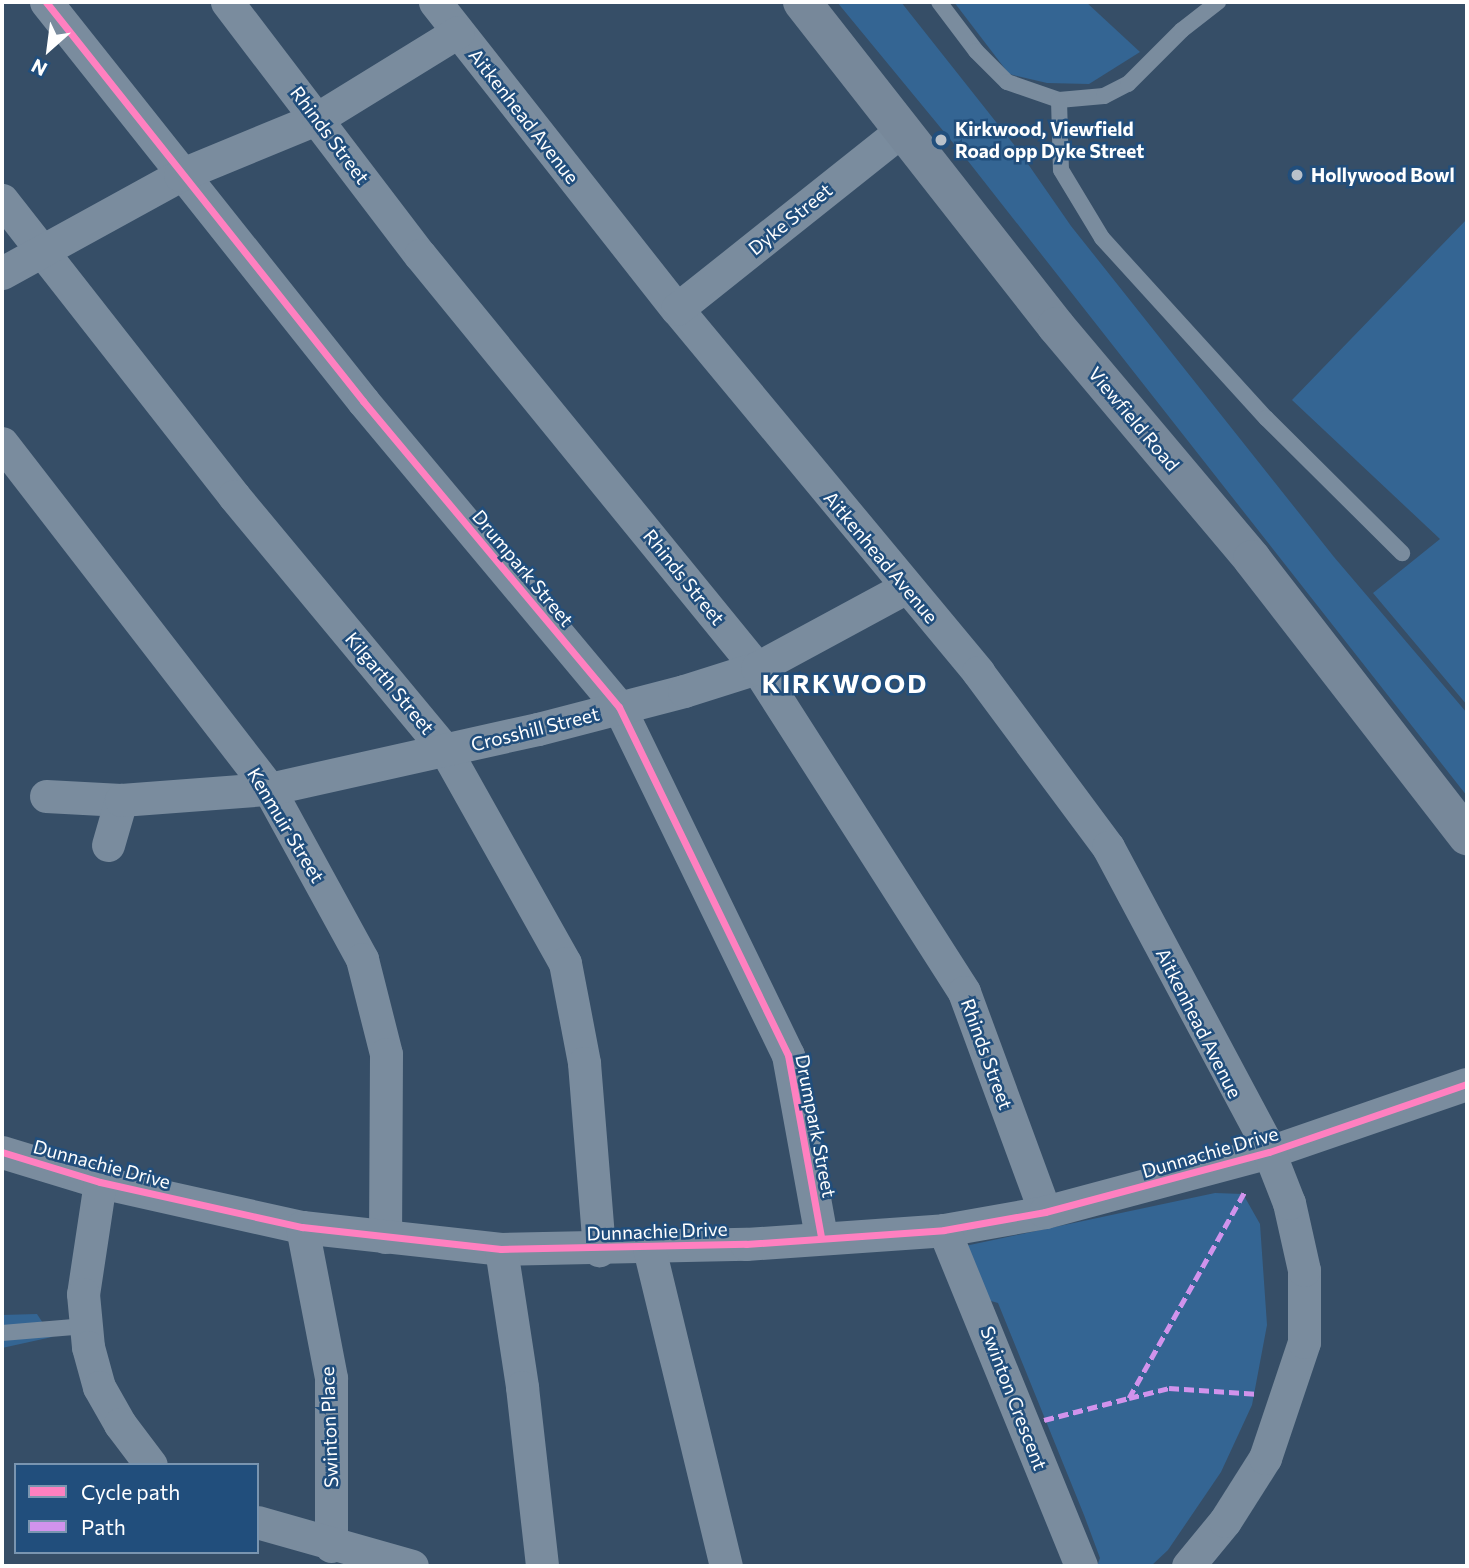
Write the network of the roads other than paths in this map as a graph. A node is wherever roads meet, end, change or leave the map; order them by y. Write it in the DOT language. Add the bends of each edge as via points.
graph roads {
  1 [pos="46,2"];
  2 [pos="227,2"];
  3 [pos="435,2"];
  4 [pos="802,2"];
  5 [pos="939,2"];
  6 [pos="1218,2"];
  7 [pos="458,32"];
  8 [pos="1059,100"];
  9 [pos="318,118"];
  10 [pos="903,129"];
  11 [pos="180,175"];
  12 [pos="2,200"];
  13 [pos="42,250"];
  14 [pos="2,273"];
  15 [pos="677,309"];
  16 [pos="2,443"];
  17 [pos="1402,553"];
  18 [pos="905,589"];
  19 [pos="757,668"];
  20 [pos="619,707"];
  21 [pos="446,751"];
  22 [pos="269,789"];
  23 [pos="46,796"];
  24 [pos="121,800"];
  25 [pos="1467,836"];
  26 [pos="108,845"];
  27 [pos="1467,1084"];
  28 [pos="1269,1151"];
  29 [pos="2,1152"];
  30 [pos="100,1182"];
  31 [pos="1045,1212"];
  32 [pos="302,1227"];
  33 [pos="944,1230"];
  34 [pos="385,1237"];
  35 [pos="821,1237"];
  36 [pos="649,1248"];
  37 [pos="501,1249"];
  38 [pos="599,1250"];
  39 [pos="86,1326"];
  40 [pos="2,1333"];
  41 [pos="150,1463"];
  42 [pos="259,1523"];
  43 [pos="331,1546"];
  44 [pos="412,1566"];
  45 [pos="542,1566"];
  46 [pos="726,1566"];
  47 [pos="1081,1566"];
  48 [pos="1188,1566"];
  1 -- 11 [label="street, Drumpark Street"];
  2 -- 9 [label="street, Rhinds Street"];
  3 -- 7 [label="street, Aitkenhead Avenue"];
  4 -- 10 [label="street, Viewfield Road"];
  5 -- 8 [label="lane" via="976,51 1007,82"];
  6 -- 8 [label="lane" via="1182,30 1128,84 1104,96"];
  7 -- 9 [label="street"];
  7 -- 15 [label="street, Aitkenhead Avenue"];
  8 -- 17 [label="lane" via="1061,170 1102,238 1266,418"];
  9 -- 11 [label="street"];
  9 -- 19 [label="street, Rhinds Street" via="420,255"];
  10 -- 15 [label="street, Dyke Street"];
  10 -- 25 [label="street, Viewfield Road" via="1056,326 1252,559"];
  11 -- 13 [label="street"];
  11 -- 20 [label="street, Drumpark Street"];
  12 -- 13 [label="street, Kilgarth Street"];
  13 -- 14 [label="street"];
  13 -- 21 [label="street, Kilgarth Street" via="234,496"];
  15 -- 18 [label="street, Aitkenhead Avenue"];
  16 -- 22 [label="street, Kenmuir Street"];
  18 -- 19 [label="street, Crosshill Street"];
  18 -- 28 [label="street, Aitkenhead Avenue" via="978,672 1108,847"];
  19 -- 20 [label="street, Crosshill Street"];
  19 -- 31 [label="street, Rhinds Street" via="964,992"];
  20 -- 21 [label="street, Crosshill Street"];
  20 -- 35 [label="street, Drumpark Street" via="788,1055"];
  21 -- 22 [label="street, Crosshill Street"];
  21 -- 38 [label="street, Kilgarth Street" via="565,963 584,1063"];
  22 -- 24 [label="street, Crosshill Street"];
  22 -- 34 [label="street, Kenmuir Street" via="362,959 386,1054"];
  23 -- 24 [label="street, Crosshill Street"];
  24 -- 26 [label="street"];
  27 -- 28 [label="street, Dunnachie Drive"];
  28 -- 31 [label="street, Dunnachie Drive"];
  28 -- 48 [label="street" via="1289,1203 1304,1270 1304,1342 1265,1458 1225,1521"];
  29 -- 30 [label="street, Dunnachie Drive"];
  30 -- 32 [label="street, Dunnachie Drive"];
  30 -- 39 [label="street" via="83,1294"];
  31 -- 33 [label="street, Dunnachie Drive"];
  32 -- 34 [label="street, Dunnachie Drive"];
  32 -- 43 [label="street, Swinton Place" via="331,1378"];
  33 -- 35 [label="street, Dunnachie Drive"];
  33 -- 47 [label="street, Swinton Crescent"];
  34 -- 37 [label="street, Dunnachie Drive"];
  35 -- 36 [label="street, Dunnachie Drive"];
  36 -- 38 [label="street, Dunnachie Drive"];
  36 -- 46 [label="street"];
  37 -- 38 [label="street, Dunnachie Drive"];
  37 -- 45 [label="street"];
  39 -- 40 [label="lane"];
  39 -- 41 [label="street" via="99,1387"];
  42 -- 43 [label="street"];
  43 -- 44 [label="street"];
}
